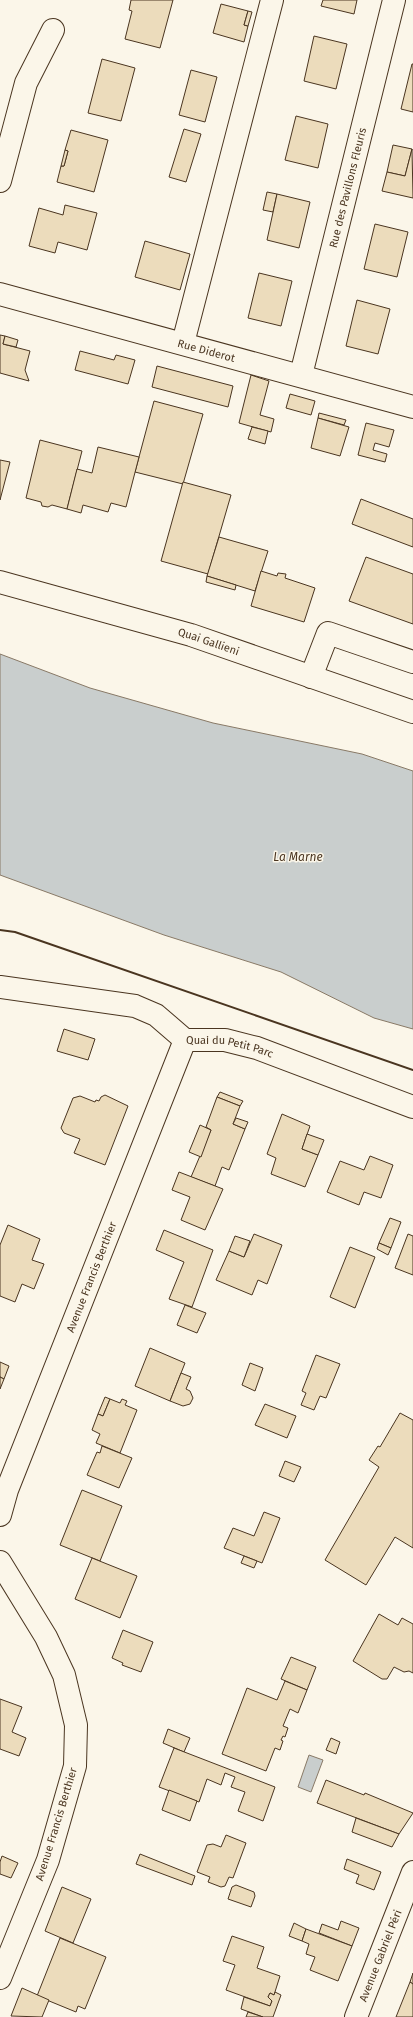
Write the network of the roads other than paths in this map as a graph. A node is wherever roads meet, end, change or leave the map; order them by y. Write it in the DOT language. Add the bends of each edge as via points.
graph roads {
  1 [pos="272,0"];
  2 [pos="394,0"];
  3 [pos="53,30"];
  4 [pos="0,181"];
  5 [pos="0,294"];
  6 [pos="183,343"];
  7 [pos="301,375"];
  8 [pos="413,407"];
  9 [pos="0,582"];
  10 [pos="413,662"];
  11 [pos="310,677"];
  12 [pos="413,712"];
  13 [pos="0,987"];
  14 [pos="185,1040"];
  15 [pos="413,1107"];
  16 [pos="0,1515"];
  17 [pos="3,1572"];
  18 [pos="413,1872"];
  19 [pos="408,1897"];
  20 [pos="0,1978"];
  21 [pos="356,2017"];
  1 -- 6 [label="street"];
  2 -- 7 [label="street, Rue des Pavillons Fleuris"];
  3 -- 4 [label="street" via="26,82"];
  5 -- 6 [label="street, Rue Diderot"];
  6 -- 7 [label="street, Rue Diderot"];
  7 -- 8 [label="street, Rue Diderot"];
  9 -- 11 [label="street, Quai Gallieni" via="191,635"];
  10 -- 11 [label="street" via="328,633"];
  11 -- 12 [label="street, Quai Gallieni"];
  13 -- 14 [label="street, Quai du Petit Parc" via="135,1006 156,1015"];
  14 -- 15 [label="street, Quai du Petit Parc" via="225,1040 257,1048"];
  14 -- 16 [label="street, Avenue Francis Berthier" via="6,1490"];
  17 -- 20 [label="street, Avenue Francis Berthier" via="46,1637 61,1668 76,1725 75,1766 48,1860"];
  18 -- 19 [label="street, Avenue Gabriel Péri"];
  19 -- 21 [label="street, Avenue Gabriel Péri"];
}
